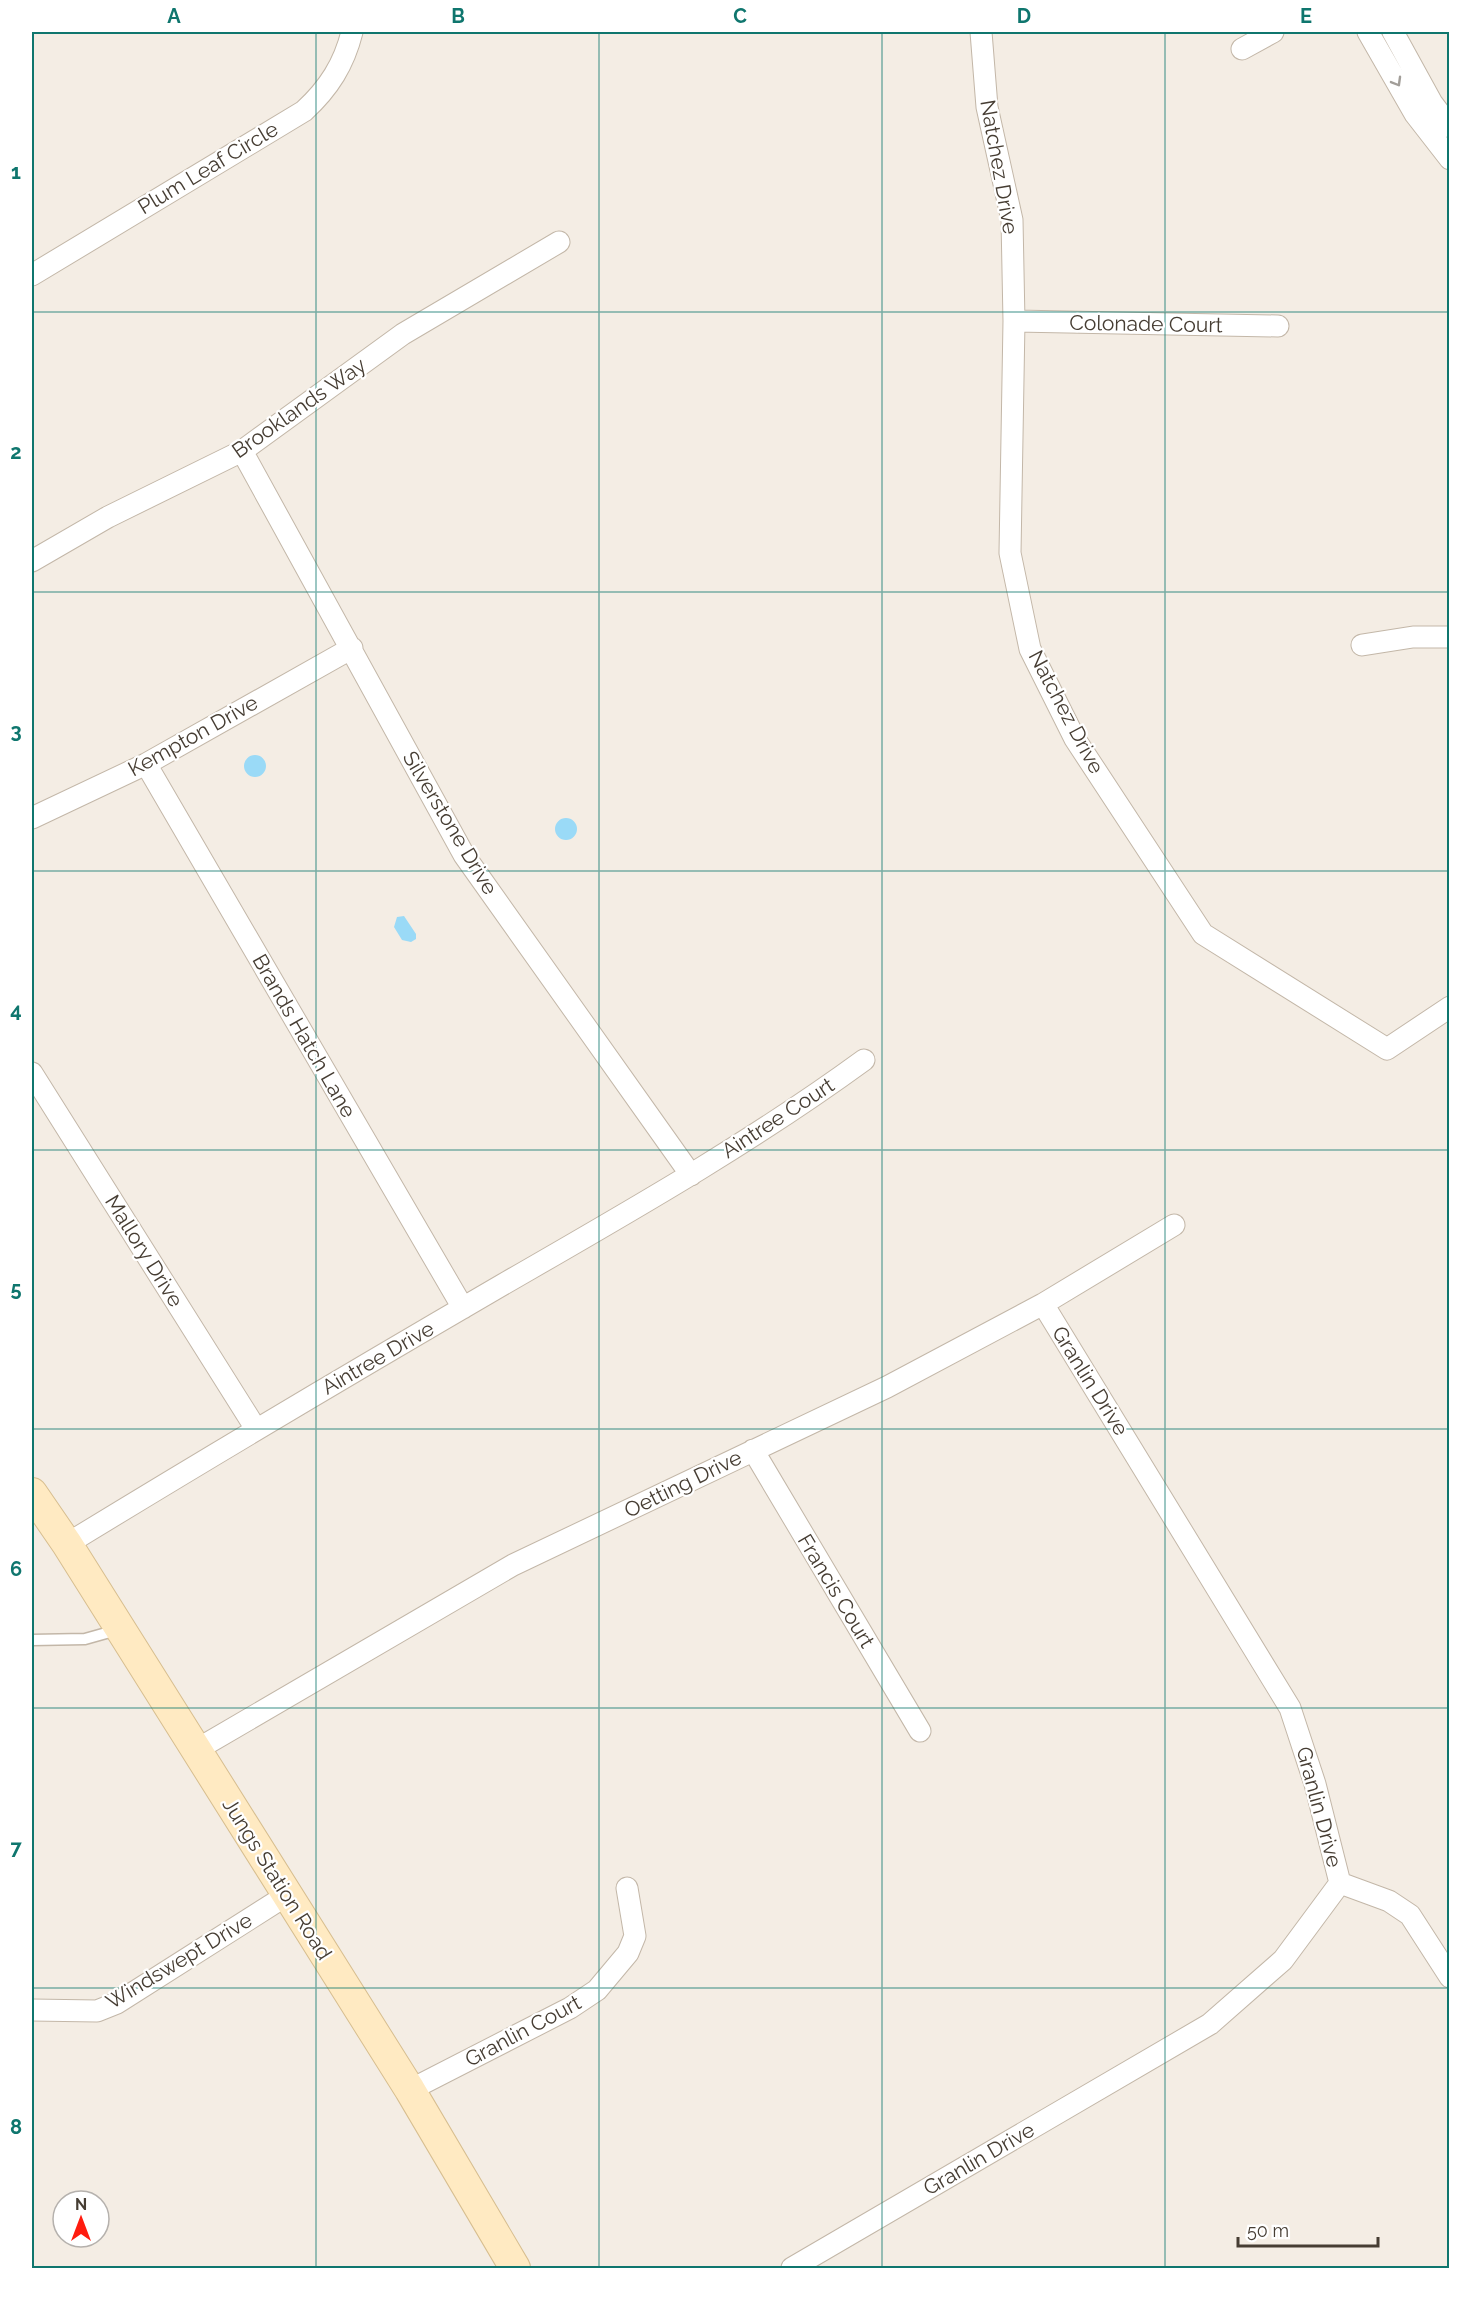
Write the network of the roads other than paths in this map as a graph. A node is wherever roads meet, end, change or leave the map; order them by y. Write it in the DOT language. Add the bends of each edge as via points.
graph roads {
  1 [pos="352,32"];
  2 [pos="981,32"];
  3 [pos="1273,32"];
  4 [pos="1368,32"];
  5 [pos="1393,32"];
  6 [pos="1242,49"];
  7 [pos="1449,127"];
  8 [pos="1449,159"];
  9 [pos="559,242"];
  10 [pos="32,275"];
  11 [pos="1014,321"];
  12 [pos="1278,327"];
  13 [pos="242,451"];
  14 [pos="32,561"];
  15 [pos="1449,637"];
  16 [pos="1362,645"];
  17 [pos="352,648"];
  18 [pos="146,764"];
  19 [pos="32,818"];
  20 [pos="1449,1007"];
  21 [pos="864,1060"];
  22 [pos="32,1073"];
  23 [pos="691,1175"];
  24 [pos="1174,1225"];
  25 [pos="1043,1304"];
  26 [pos="463,1308"];
  27 [pos="256,1429"];
  28 [pos="753,1450"];
  29 [pos="32,1493"];
  30 [pos="67,1544"];
  31 [pos="120,1629"];
  32 [pos="32,1640"];
  33 [pos="920,1731"];
  34 [pos="196,1750"];
  35 [pos="1340,1883"];
  36 [pos="627,1888"];
  37 [pos="286,1895"];
  38 [pos="1449,1977"];
  39 [pos="32,2010"];
  40 [pos="410,2090"];
  41 [pos="515,2268"];
  42 [pos="792,2268"];
  1 -- 10 [label="street, Plum Leaf Circle" via="341,65 321,95 304,111"];
  2 -- 11 [label="street, Natchez Drive" via="987,107 1012,220"];
  3 -- 6 [label="street"];
  4 -- 8 [label="street, one-way" via="1415,114"];
  5 -- 7 [label="street"];
  9 -- 13 [label="street, Brooklands Way" via="403,334"];
  11 -- 12 [label="street, Colonade Court"];
  11 -- 20 [label="street, Natchez Drive" via="1010,553 1030,649 1075,739 1203,934 1387,1049"];
  13 -- 14 [label="street, Brooklands Way" via="108,517"];
  13 -- 17 [label="street, Silverstone Drive"];
  15 -- 16 [label="street" via="1413,637"];
  17 -- 18 [label="street, Kempton Drive"];
  17 -- 23 [label="street, Silverstone Drive" via="464,855"];
  18 -- 19 [label="street, Kempton Drive"];
  18 -- 26 [label="street, Brands Hatch Lane"];
  21 -- 23 [label="street, Aintree Court"];
  22 -- 27 [label="street, Mallory Drive"];
  23 -- 26 [label="street, Aintree Drive"];
  24 -- 25 [label="street, Oetting Drive"];
  25 -- 28 [label="street, Oetting Drive" via="887,1387"];
  25 -- 35 [label="street, Granlin Drive" via="1290,1708 1315,1784"];
  26 -- 27 [label="street, Aintree Drive"];
  27 -- 30 [label="street, Aintree Drive"];
  28 -- 33 [label="street, Francis Court"];
  28 -- 34 [label="street, Oetting Drive" via="513,1565"];
  29 -- 30 [label="main road, Jungs Station Road"];
  30 -- 31 [label="main road, Jungs Station Road"];
  31 -- 32 [label="lane" via="85,1639"];
  31 -- 34 [label="main road, Jungs Station Road"];
  34 -- 37 [label="main road, Jungs Station Road"];
  35 -- 38 [label="street" via="1389,1901 1410,1915"];
  35 -- 42 [label="street, Granlin Drive" via="1282,1960 1210,2024"];
  36 -- 40 [label="street, Granlin Court" via="634,1936 627,1953 597,1990 570,2008"];
  37 -- 39 [label="street, Windswept Drive" via="117,2003 97,2011"];
  37 -- 40 [label="main road, Jungs Station Road"];
  40 -- 41 [label="main road, Jungs Station Road"];
}
